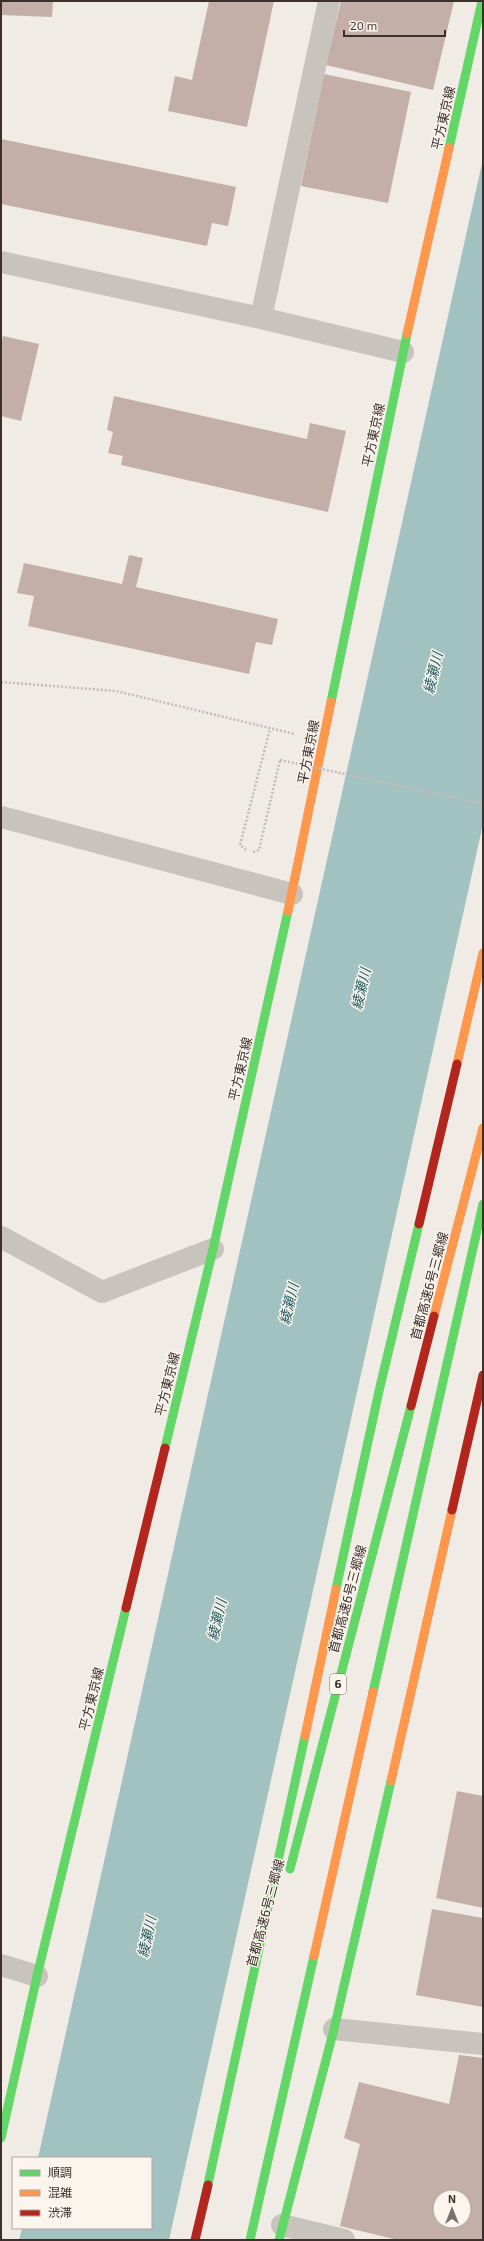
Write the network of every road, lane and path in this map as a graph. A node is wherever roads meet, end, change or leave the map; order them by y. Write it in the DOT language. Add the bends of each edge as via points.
graph roads {
  1 [pos="329,1"];
  2 [pos="482,1"];
  3 [pos="1,262"];
  4 [pos="261,318"];
  5 [pos="403,352"];
  6 [pos="1,682"];
  7 [pos="270,729"];
  8 [pos="323,741"];
  9 [pos="483,804"];
  10 [pos="1,817"];
  11 [pos="292,894"];
  12 [pos="483,954"];
  13 [pos="483,974"];
  14 [pos="465,1034"];
  15 [pos="483,1128"];
  16 [pos="483,1204"];
  17 [pos="1,1237"];
  18 [pos="213,1249"];
  19 [pos="483,1375"];
  20 [pos="287,1882"];
  21 [pos="267,1959"];
  22 [pos="1,1965"];
  23 [pos="37,1976"];
  24 [pos="334,2029"];
  25 [pos="483,2044"];
  26 [pos="1,2138"];
  27 [pos="205,2198"];
  28 [pos="280,2233"];
  29 [pos="195,2240"];
  30 [pos="250,2240"];
  31 [pos="344,2240"];
  1 -- 4 [label="street"];
  2 -- 5 [label="main road, 平方東京線"];
  3 -- 4 [label="street"];
  4 -- 5 [label="street"];
  5 -- 8 [label="main road, 平方東京線"];
  6 -- 7 [label="path" via="116,691"];
  7 -- 8 [label="path"];
  7 -- 9 [label="path, bridge" via="240,845 249,854 259,850 280,760"];
  8 -- 11 [label="main road, 平方東京線"];
  10 -- 11 [label="street"];
  11 -- 18 [label="main road, 平方東京線"];
  12 -- 14 [label="main road"];
  13 -- 14 [label="main road"];
  14 -- 27 [label="main road" via="379,1391"];
  15 -- 20 [label="main road, 首都高速6号三郷線 / 6"];
  16 -- 30 [label="main road"];
  17 -- 18 [label="street" via="102,1292"];
  18 -- 23 [label="main road, 平方東京線"];
  19 -- 24 [label="main road"];
  21 -- 27 [label="main road, 首都高速6号三郷線"];
  22 -- 23 [label="street"];
  23 -- 26 [label="main road, 平方東京線"];
  24 -- 25 [label="street"];
  24 -- 28 [label="main road"];
  27 -- 29 [label="main road, 首都高速6号三郷線"];
  28 -- 31 [label="street"];
}
